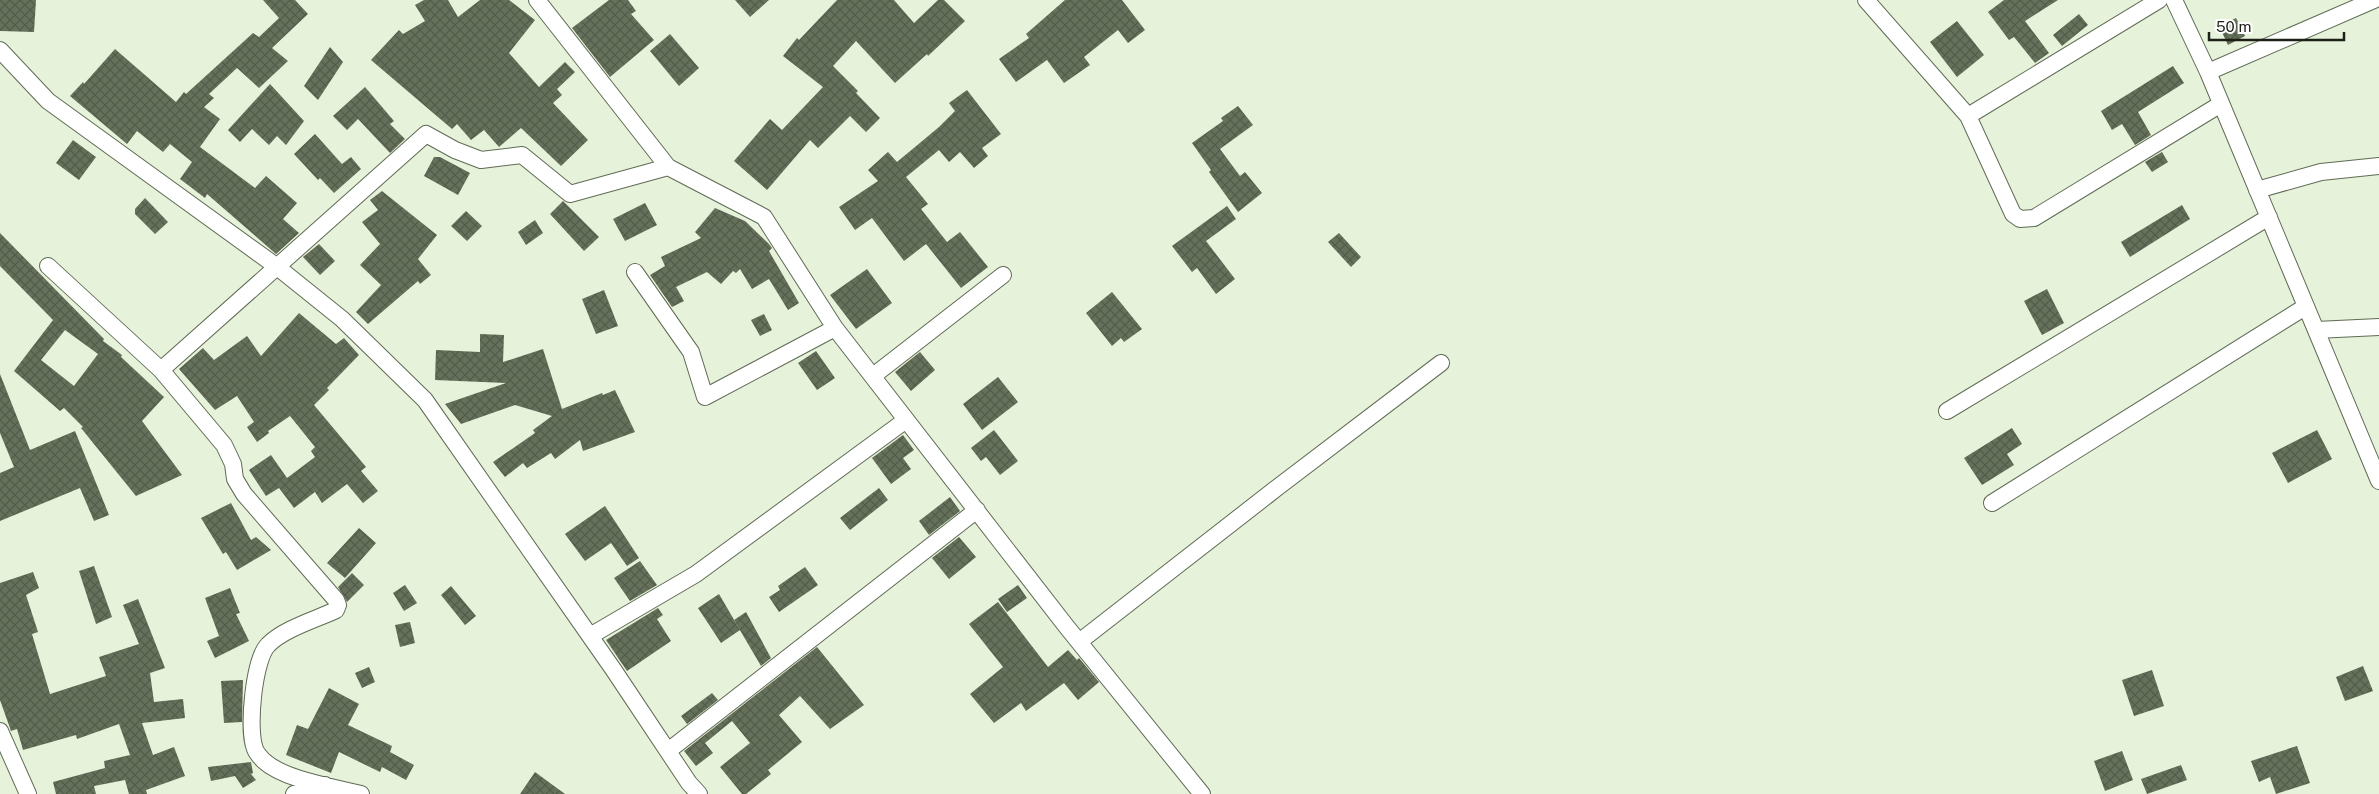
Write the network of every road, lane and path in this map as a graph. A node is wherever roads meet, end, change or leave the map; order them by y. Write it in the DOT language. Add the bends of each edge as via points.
graph roads {
  1 [pos="536,0"];
  2 [pos="1866,0"];
  3 [pos="2159,0"];
  4 [pos="2174,0"];
  5 [pos="2374,0"];
  6 [pos="0,50"];
  7 [pos="2208,72"];
  8 [pos="2221,104"];
  9 [pos="1968,116"];
  10 [pos="2379,166"];
  11 [pos="668,167"];
  12 [pos="2257,190"];
  13 [pos="2269,217"];
  14 [pos="48,266"];
  15 [pos="276,266"];
  16 [pos="635,272"];
  17 [pos="1003,275"];
  18 [pos="2305,306"];
  19 [pos="2379,327"];
  20 [pos="835,328"];
  21 [pos="2316,330"];
  22 [pos="1442,363"];
  23 [pos="161,370"];
  24 [pos="873,376"];
  25 [pos="1947,411"];
  26 [pos="906,420"];
  27 [pos="2379,481"];
  28 [pos="1992,504"];
  29 [pos="977,510"];
  30 [pos="590,636"];
  31 [pos="1079,642"];
  32 [pos="0,731"];
  33 [pos="668,751"];
  34 [pos="295,777"];
  35 [pos="327,785"];
  36 [pos="28,794"];
  37 [pos="298,794"];
  38 [pos="362,794"];
  39 [pos="699,794"];
  40 [pos="1202,794"];
  1 -- 11 [label="street"];
  2 -- 9 [label="street"];
  3 -- 9 [label="street"];
  4 -- 7 [label="street"];
  5 -- 7 [label="street"];
  6 -- 15 [label="street" via="48,101"];
  7 -- 8 [label="street"];
  8 -- 9 [label="street" via="2034,218 2020,219 2013,214"];
  8 -- 12 [label="street"];
  10 -- 12 [label="street" via="2322,172"];
  11 -- 15 [label="street" via="570,194 522,154 481,160 426,134"];
  11 -- 20 [label="street" via="764,217"];
  12 -- 13 [label="street"];
  13 -- 18 [label="street"];
  13 -- 25 [label="street"];
  14 -- 23 [label="street"];
  15 -- 23 [label="street"];
  15 -- 30 [label="street" via="342,319 425,400"];
  16 -- 20 [label="street" via="690,352 705,397"];
  17 -- 24 [label="street"];
  18 -- 21 [label="street"];
  18 -- 28 [label="street"];
  19 -- 21 [label="street"];
  20 -- 24 [label="street"];
  21 -- 27 [label="street"];
  22 -- 31 [label="street"];
  23 -- 34 [label="street" via="224,445 233,464 235,479 244,494 338,605 336,610 270,643 259,661 252,714 255,749 265,761"];
  24 -- 26 [label="street"];
  26 -- 29 [label="street"];
  26 -- 30 [label="street" via="696,574"];
  29 -- 31 [label="street"];
  29 -- 33 [label="street"];
  30 -- 33 [label="street"];
  31 -- 40 [label="street"];
  32 -- 36 [label="street"];
  33 -- 39 [label="street"];
  34 -- 35 [label="street"];
  34 -- 37 [label="street"];
  35 -- 37 [label="street"];
  35 -- 38 [label="street"];
}
